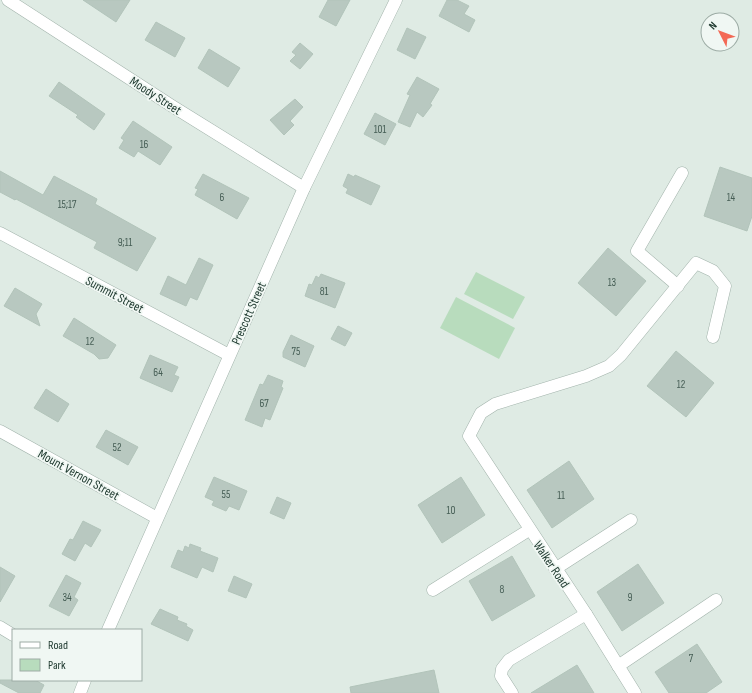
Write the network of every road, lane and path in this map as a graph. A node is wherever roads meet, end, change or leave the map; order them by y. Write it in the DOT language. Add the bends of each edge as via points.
graph roads {
  1 [pos="8,0"];
  2 [pos="396,0"];
  3 [pos="682,173"];
  4 [pos="304,188"];
  5 [pos="0,233"];
  6 [pos="678,286"];
  7 [pos="713,337"];
  8 [pos="229,355"];
  9 [pos="0,431"];
  10 [pos="157,518"];
  11 [pos="631,520"];
  12 [pos="529,530"];
  13 [pos="555,568"];
  14 [pos="433,590"];
  15 [pos="716,600"];
  16 [pos="586,614"];
  17 [pos="0,627"];
  18 [pos="108,629"];
  19 [pos="12,634"];
  20 [pos="618,666"];
  21 [pos="85,681"];
  22 [pos="80,693"];
  23 [pos="512,693"];
  24 [pos="635,693"];
  1 -- 4 [label="street, Moody Street"];
  2 -- 4 [label="street, Prescott Street"];
  3 -- 6 [label="street" via="637,251"];
  4 -- 8 [label="street, Prescott Street"];
  5 -- 8 [label="street, Summit Street"];
  6 -- 7 [label="street" via="696,262 712,271 725,286"];
  6 -- 12 [label="street, Walker Road" via="609,366 586,376 495,404 481,413 469,436"];
  8 -- 10 [label="street, Prescott Street"];
  9 -- 10 [label="street, Mount Vernon Street"];
  10 -- 18 [label="street, Prescott Street"];
  11 -- 13 [label="street"];
  12 -- 13 [label="street, Walker Road"];
  12 -- 14 [label="street"];
  13 -- 16 [label="street, Walker Road"];
  15 -- 20 [label="street"];
  16 -- 20 [label="street, Walker Road"];
  16 -- 23 [label="street" via="509,660 502,669 501,676"];
  17 -- 19 [label="street"];
  20 -- 24 [label="street, Walker Road"];
  21 -- 22 [label="street"];
}
